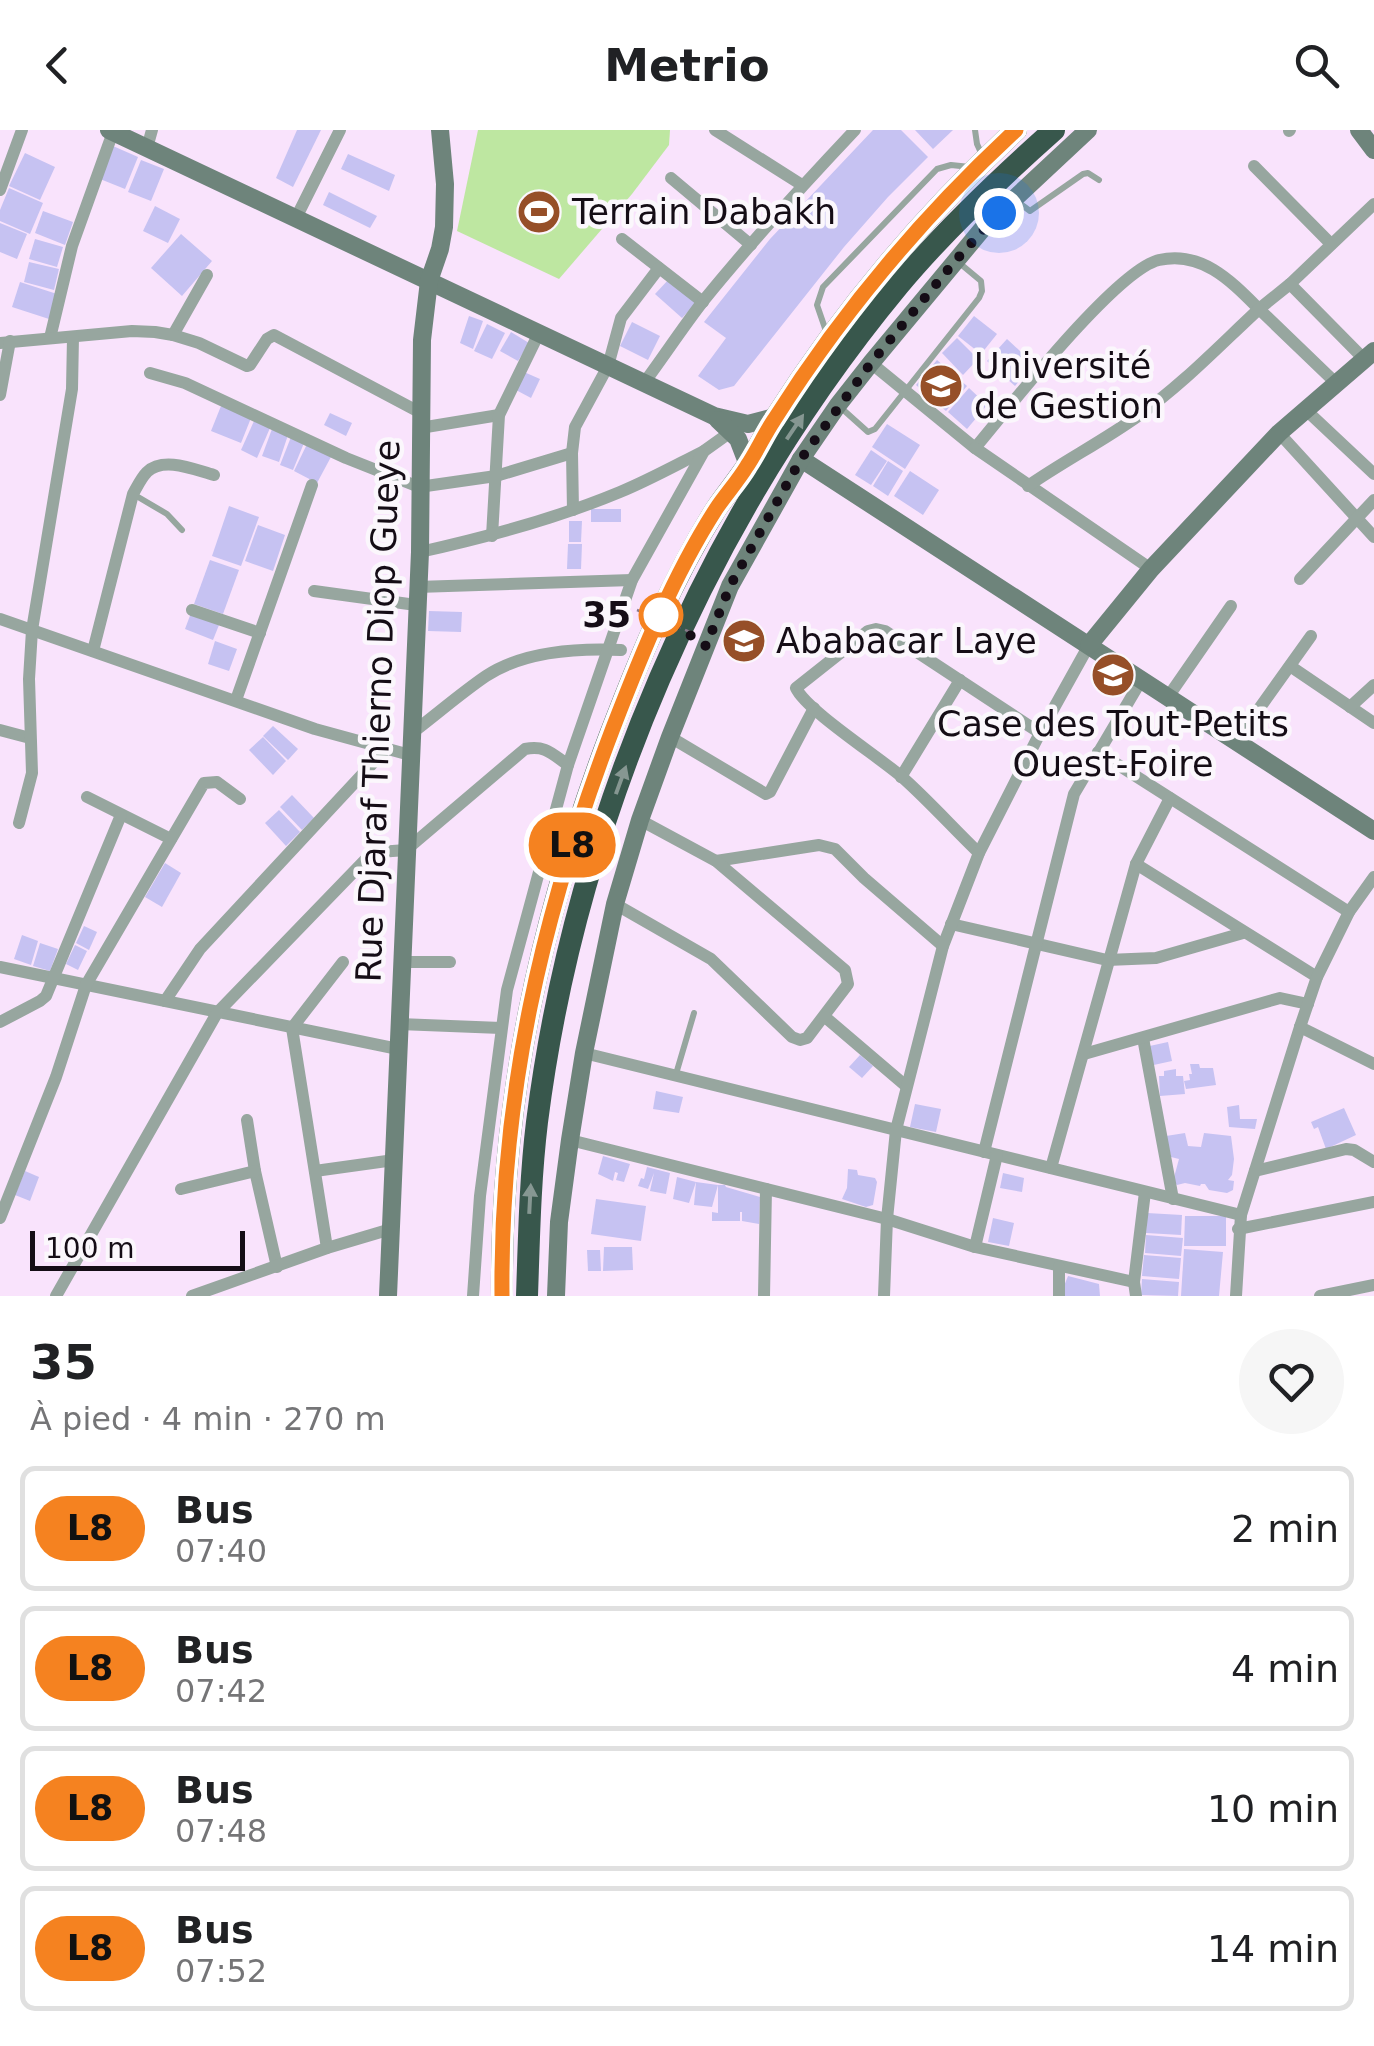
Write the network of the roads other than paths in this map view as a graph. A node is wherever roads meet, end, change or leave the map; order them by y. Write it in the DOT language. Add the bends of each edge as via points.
graph roads {
  1 [pos="22,130"];
  2 [pos="340,130"];
  3 [pos="440,130"];
  4 [pos="715,130"];
  5 [pos="855,130"];
  6 [pos="975,130"];
  7 [pos="1016,130"];
  8 [pos="1054,130"];
  9 [pos="1088,130"];
  10 [pos="1359,130"];
  11 [pos="111,131"];
  12 [pos="149,139"];
  13 [pos="1374,150"];
  14 [pos="980,164"];
  15 [pos="1254,166"];
  16 [pos="671,178"];
  17 [pos="1099,180"];
  18 [pos="802,185"];
  19 [pos="0,190"];
  20 [pos="1013,198"];
  21 [pos="1374,204"];
  22 [pos="296,218"];
  23 [pos="622,239"];
  24 [pos="1331,244"];
  25 [pos="751,245"];
  26 [pos="956,260"];
  27 [pos="658,268"];
  28 [pos="207,276"];
  29 [pos="428,281"];
  30 [pos="1290,284"];
  31 [pos="703,302"];
  32 [pos="1259,308"];
  33 [pos="539,333"];
  34 [pos="173,335"];
  35 [pos="73,337"];
  36 [pos="50,338"];
  37 [pos="830,340"];
  38 [pos="5,342"];
  39 [pos="1370,355"];
  40 [pos="871,363"];
  41 [pos="608,366"];
  42 [pos="150,373"];
  43 [pos="644,383"];
  44 [pos="1338,385"];
  45 [pos="905,393"];
  46 [pos="0,395"];
  47 [pos="838,405"];
  48 [pos="1306,410"];
  49 [pos="500,415"];
  50 [pos="714,416"];
  51 [pos="775,417"];
  52 [pos="421,421"];
  53 [pos="732,431"];
  54 [pos="1280,433"];
  55 [pos="974,448"];
  56 [pos="704,451"];
  57 [pos="572,452"];
  58 [pos="801,459"];
  59 [pos="748,465"];
  60 [pos="1374,474"];
  61 [pos="214,475"];
  62 [pos="496,476"];
  63 [pos="312,484"];
  64 [pos="1028,486"];
  65 [pos="419,487"];
  66 [pos="132,494"];
  67 [pos="1374,500"];
  68 [pos="573,510"];
  69 [pos="1356,518"];
  70 [pos="182,530"];
  71 [pos="492,536"];
  72 [pos="1374,537"];
  73 [pos="420,552"];
  74 [pos="1151,568"];
  75 [pos="632,580"];
  76 [pos="1300,580"];
  77 [pos="314,591"];
  78 [pos="416,596"];
  79 [pos="1231,606"];
  80 [pos="192,610"];
  81 [pos="0,619"];
  82 [pos="32,630"];
  83 [pos="260,633"];
  84 [pos="1311,636"];
  85 [pos="1090,645"];
  86 [pos="614,649"];
  87 [pos="93,651"];
  88 [pos="1290,666"];
  89 [pos="960,680"];
  90 [pos="1142,680"];
  91 [pos="1374,685"];
  92 [pos="1168,697"];
  93 [pos="236,700"];
  94 [pos="1350,707"];
  95 [pos="814,708"];
  96 [pos="1374,723"];
  97 [pos="0,730"];
  98 [pos="412,733"];
  99 [pos="1040,733"];
  100 [pos="670,737"];
  101 [pos="30,738"];
  102 [pos="1236,741"];
  103 [pos="385,750"];
  104 [pos="1098,752"];
  105 [pos="410,755"];
  106 [pos="568,765"];
  107 [pos="902,776"];
  108 [pos="87,797"];
  109 [pos="240,798"];
  110 [pos="1170,798"];
  111 [pos="120,815"];
  112 [pos="640,820"];
  113 [pos="19,824"];
  114 [pos="1374,831"];
  115 [pos="171,839"];
  116 [pos="406,850"];
  117 [pos="979,853"];
  118 [pos="716,862"];
  119 [pos="1136,864"];
  120 [pos="1374,877"];
  121 [pos="614,904"];
  122 [pos="1349,912"];
  123 [pos="951,924"];
  124 [pos="1243,932"];
  125 [pos="1035,943"];
  126 [pos="943,946"];
  127 [pos="1108,960"];
  128 [pos="343,962"];
  129 [pos="402,962"];
  130 [pos="450,962"];
  131 [pos="0,968"];
  132 [pos="1317,977"];
  133 [pos="52,978"];
  134 [pos="86,985"];
  135 [pos="166,1001"];
  136 [pos="1308,1004"];
  137 [pos="694,1012"];
  138 [pos="217,1013"];
  139 [pos="825,1017"];
  140 [pos="0,1022"];
  141 [pos="399,1024"];
  142 [pos="292,1028"];
  143 [pos="501,1028"];
  144 [pos="1300,1028"];
  145 [pos="1142,1038"];
  146 [pos="398,1049"];
  147 [pos="584,1053"];
  148 [pos="1084,1054"];
  149 [pos="1374,1064"];
  150 [pos="675,1075"];
  151 [pos="906,1086"];
  152 [pos="247,1120"];
  153 [pos="896,1130"];
  154 [pos="570,1140"];
  155 [pos="991,1154"];
  156 [pos="394,1160"];
  157 [pos="1374,1162"];
  158 [pos="1051,1168"];
  159 [pos="255,1170"];
  160 [pos="315,1171"];
  161 [pos="1254,1171"];
  162 [pos="182,1189"];
  163 [pos="766,1189"];
  164 [pos="1146,1192"];
  165 [pos="1173,1199"];
  166 [pos="1374,1202"];
  167 [pos="0,1218"];
  168 [pos="886,1220"];
  169 [pos="1239,1222"];
  170 [pos="391,1229"];
  171 [pos="975,1247"];
  172 [pos="327,1248"];
  173 [pos="276,1266"];
  174 [pos="1059,1267"];
  175 [pos="1374,1285"];
  176 [pos="1135,1289"];
  177 [pos="56,1296"];
  178 [pos="192,1296"];
  179 [pos="388,1296"];
  180 [pos="473,1296"];
  181 [pos="502,1296"];
  182 [pos="527,1296"];
  183 [pos="556,1296"];
  184 [pos="764,1296"];
  185 [pos="884,1296"];
  186 [pos="1059,1296"];
  187 [pos="1236,1296"];
  188 [pos="1320,1296"];
  1 -- 19 [label="street"];
  2 -- 22 [label="street"];
  3 -- 29 [label="street, Rue Djaraf Thierno Diop Gueye" via="444,227"];
  4 -- 18 [label="street"];
  5 -- 18 [label="street"];
  6 -- 14 [label="lane"];
  7 -- 14 [label="highway"];
  182 -- 8 [label="highway, one-way" via="537,1120 576,920 590,864 686,622 773,460 864,330 956,224"];
  9 -- 20 [label="street"];
  10 -- 13 [label="street"];
  11 -- 12 [label="street"];
  11 -- 36 [label="street"];
  12 -- 22 [label="street"];
  14 -- 37 [label="highway" via="891,260"];
  14 -- 37 [label="lane" via="937,169 822,288 817,304"];
  15 -- 24 [label="street"];
  16 -- 25 [label="street"];
  17 -- 20 [label="lane" via="1083,174 1030,211"];
  18 -- 25 [label="street"];
  20 -- 26 [label="street"];
  21 -- 24 [label="street"];
  22 -- 29 [label="street"];
  23 -- 27 [label="street"];
  24 -- 30 [label="street"];
  25 -- 31 [label="street"];
  26 -- 40 [label="street"];
  26 -- 45 [label="lane" via="981,281 979,298"];
  27 -- 31 [label="street"];
  27 -- 41 [label="street" via="621,318"];
  28 -- 34 [label="street"];
  29 -- 33 [label="street"];
  29 -- 52 [label="street, Rue Djaraf Thierno Diop Gueye"];
  30 -- 32 [label="street"];
  30 -- 39 [label="street"];
  31 -- 43 [label="street"];
  32 -- 44 [label="street"];
  32 -- 55 [label="street" via="1226,276 1198,262 1143,266 1072,334"];
  32 -- 64 [label="street" via="1175,388"];
  33 -- 41 [label="street"];
  33 -- 49 [label="street"];
  34 -- 35 [label="street" via="132,330"];
  34 -- 52 [label="street" via="246,366 277,336"];
  35 -- 36 [label="street"];
  35 -- 82 [label="street" via="72,388"];
  36 -- 38 [label="street"];
  37 -- 51 [label="highway"];
  38 -- 46 [label="street"];
  39 -- 44 [label="street"];
  40 -- 45 [label="street"];
  40 -- 47 [label="street"];
  41 -- 43 [label="street"];
  41 -- 57 [label="street" via="575,427"];
  42 -- 65 [label="street"];
  43 -- 50 [label="street"];
  44 -- 48 [label="street"];
  45 -- 47 [label="lane" via="868,432"];
  45 -- 55 [label="street"];
  47 -- 58 [label="street"];
  48 -- 54 [label="street"];
  48 -- 60 [label="street"];
  49 -- 52 [label="street"];
  49 -- 62 [label="street"];
  50 -- 51 [label="street" via="748,424"];
  50 -- 53 [label="street"];
  51 -- 59 [label="highway"];
  52 -- 65 [label="street, Rue Djaraf Thierno Diop Gueye"];
  53 -- 56 [label="street"];
  53 -- 59 [label="street"];
  54 -- 69 [label="street"];
  54 -- 74 [label="street"];
  55 -- 64 [label="street"];
  56 -- 68 [label="street"];
  56 -- 75 [label="street"];
  57 -- 62 [label="street"];
  57 -- 68 [label="street"];
  58 -- 85 [label="street"];
  58 -- 100 [label="street" via="730,586"];
  59 -- 181 [label="highway" via="695,547 634,672 560,882 519,1063"];
  61 -- 66 [label="street" via="155,467"];
  62 -- 65 [label="street"];
  62 -- 71 [label="street"];
  63 -- 83 [label="street"];
  64 -- 74 [label="street"];
  65 -- 73 [label="street, Rue Djaraf Thierno Diop Gueye"];
  66 -- 70 [label="lane"];
  66 -- 87 [label="street"];
  67 -- 69 [label="street"];
  68 -- 71 [label="street"];
  69 -- 72 [label="street"];
  69 -- 76 [label="street"];
  71 -- 73 [label="street"];
  73 -- 78 [label="street, Rue Djaraf Thierno Diop Gueye"];
  74 -- 85 [label="street"];
  75 -- 78 [label="street"];
  75 -- 86 [label="street"];
  77 -- 78 [label="street"];
  78 -- 98 [label="street, Rue Djaraf Thierno Diop Gueye"];
  79 -- 92 [label="street"];
  80 -- 83 [label="street"];
  81 -- 82 [label="street"];
  82 -- 87 [label="street"];
  82 -- 101 [label="street"];
  83 -- 93 [label="street"];
  84 -- 88 [label="street"];
  85 -- 90 [label="street"];
  85 -- 99 [label="street"];
  86 -- 98 [label="street" via="540,654 513,663"];
  86 -- 106 [label="street"];
  87 -- 93 [label="street"];
  88 -- 94 [label="street"];
  88 -- 102 [label="street"];
  89 -- 95 [label="street" via="876,629 798,684"];
  89 -- 99 [label="street"];
  89 -- 107 [label="street"];
  90 -- 92 [label="street"];
  90 -- 104 [label="street"];
  91 -- 94 [label="street"];
  92 -- 102 [label="street"];
  93 -- 103 [label="street"];
  94 -- 96 [label="street"];
  95 -- 100 [label="street" via="766,794"];
  95 -- 107 [label="street"];
  97 -- 101 [label="street"];
  98 -- 105 [label="street, Rue Djaraf Thierno Diop Gueye"];
  99 -- 117 [label="street"];
  100 -- 112 [label="street"];
  101 -- 113 [label="street" via="32,782"];
  102 -- 114 [label="street"];
  103 -- 105 [label="street"];
  103 -- 135 [label="street" via="200,949"];
  104 -- 110 [label="street"];
  104 -- 125 [label="street" via="1074,794"];
  105 -- 116 [label="street, Rue Djaraf Thierno Diop Gueye"];
  106 -- 116 [label="street" via="538,746 525,749"];
  106 -- 143 [label="street"];
  107 -- 117 [label="street"];
  108 -- 111 [label="street"];
  109 -- 115 [label="street" via="217,782 204,783"];
  110 -- 119 [label="street"];
  110 -- 122 [label="street"];
  111 -- 115 [label="street"];
  111 -- 133 [label="street"];
  112 -- 118 [label="street"];
  112 -- 121 [label="street"];
  115 -- 134 [label="street"];
  116 -- 129 [label="street, Rue Djaraf Thierno Diop Gueye"];
  116 -- 138 [label="street" via="369,856"];
  117 -- 123 [label="street"];
  118 -- 126 [label="street" via="819,845 835,849"];
  118 -- 139 [label="street" via="845,970 848,984"];
  119 -- 124 [label="street"];
  119 -- 127 [label="street"];
  120 -- 122 [label="street"];
  121 -- 139 [label="street" via="711,959 792,1037 807,1038"];
  121 -- 147 [label="street"];
  122 -- 132 [label="street"];
  123 -- 125 [label="street"];
  123 -- 126 [label="street"];
  124 -- 127 [label="street" via="1156,958"];
  124 -- 132 [label="street"];
  125 -- 127 [label="street"];
  125 -- 155 [label="street"];
  126 -- 151 [label="street"];
  127 -- 148 [label="street"];
  128 -- 142 [label="street"];
  129 -- 130 [label="street"];
  129 -- 141 [label="street, Rue Djaraf Thierno Diop Gueye"];
  131 -- 133 [label="street"];
  132 -- 136 [label="street"];
  133 -- 134 [label="street"];
  133 -- 140 [label="street" via="40,1002"];
  134 -- 135 [label="street"];
  134 -- 167 [label="street"];
  135 -- 138 [label="street"];
  136 -- 144 [label="street"];
  136 -- 145 [label="street" via="1280,998"];
  137 -- 150 [label="lane"];
  138 -- 142 [label="street"];
  138 -- 177 [label="street"];
  139 -- 151 [label="street"];
  141 -- 143 [label="street"];
  141 -- 146 [label="street, Rue Djaraf Thierno Diop Gueye"];
  142 -- 146 [label="street"];
  142 -- 160 [label="street"];
  143 -- 180 [label="street"];
  144 -- 149 [label="street"];
  144 -- 161 [label="street"];
  145 -- 148 [label="street"];
  145 -- 165 [label="street"];
  146 -- 156 [label="street, Rue Djaraf Thierno Diop Gueye"];
  147 -- 150 [label="street"];
  147 -- 154 [label="street"];
  148 -- 158 [label="street"];
  150 -- 153 [label="street"];
  151 -- 153 [label="street"];
  152 -- 159 [label="street"];
  153 -- 155 [label="street"];
  153 -- 168 [label="street"];
  154 -- 163 [label="street"];
  154 -- 183 [label="street"];
  155 -- 158 [label="street"];
  155 -- 171 [label="street"];
  156 -- 160 [label="street"];
  156 -- 170 [label="street, Rue Djaraf Thierno Diop Gueye"];
  157 -- 161 [label="street" via="1346,1149"];
  158 -- 164 [label="street"];
  159 -- 162 [label="street"];
  159 -- 173 [label="street"];
  160 -- 172 [label="street"];
  161 -- 169 [label="street"];
  163 -- 168 [label="street"];
  163 -- 184 [label="street"];
  164 -- 165 [label="street"];
  164 -- 176 [label="street"];
  165 -- 169 [label="street"];
  166 -- 169 [label="street"];
  168 -- 171 [label="street"];
  168 -- 185 [label="street"];
  169 -- 187 [label="street"];
  170 -- 172 [label="street"];
  170 -- 179 [label="street, Rue Djaraf Thierno Diop Gueye"];
  171 -- 174 [label="street"];
  172 -- 173 [label="street"];
  173 -- 178 [label="street"];
  174 -- 176 [label="street"];
  174 -- 186 [label="street"];
  175 -- 188 [label="street"];
}
